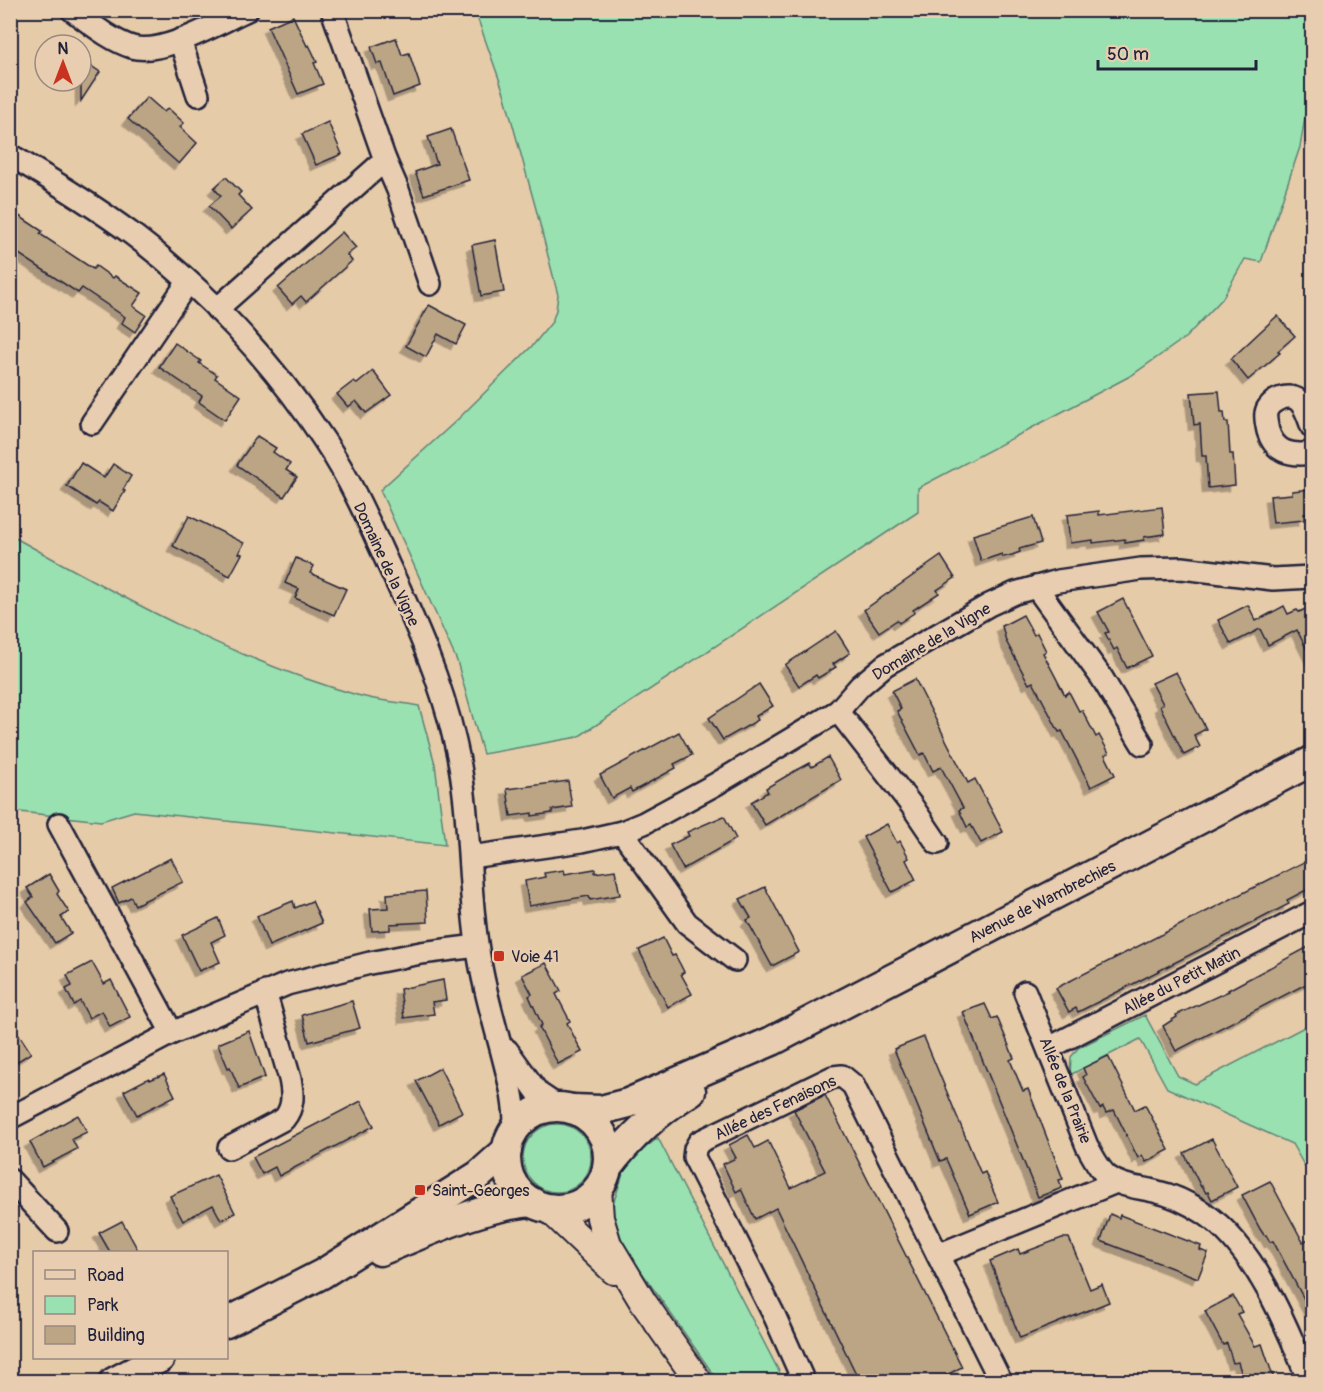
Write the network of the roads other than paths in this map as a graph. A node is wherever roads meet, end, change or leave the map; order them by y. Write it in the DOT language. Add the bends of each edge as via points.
graph roads {
  1 [pos="72,10"];
  2 [pos="247,10"];
  3 [pos="333,10"];
  4 [pos="180,40"];
  5 [pos="198,95"];
  6 [pos="10,155"];
  7 [pos="385,160"];
  8 [pos="188,282"];
  9 [pos="430,284"];
  10 [pos="217,309"];
  11 [pos="92,423"];
  12 [pos="1312,427"];
  13 [pos="1312,453"];
  14 [pos="1312,577"];
  15 [pos="1036,587"];
  16 [pos="838,711"];
  17 [pos="1142,744"];
  18 [pos="1312,761"];
  19 [pos="58,824"];
  20 [pos="622,832"];
  21 [pos="937,843"];
  22 [pos="470,857"];
  23 [pos="1312,912"];
  24 [pos="477,946"];
  25 [pos="735,960"];
  26 [pos="265,992"];
  27 [pos="1025,992"];
  28 [pos="172,1033"];
  29 [pos="497,1034"];
  30 [pos="772,1041"];
  31 [pos="1049,1048"];
  32 [pos="566,1108"];
  33 [pos="10,1118"];
  34 [pos="511,1140"];
  35 [pos="229,1148"];
  36 [pos="603,1178"];
  37 [pos="10,1180"];
  38 [pos="1116,1182"];
  39 [pos="540,1205"];
  40 [pos="57,1232"];
  41 [pos="938,1255"];
  42 [pos="322,1274"];
  43 [pos="643,1302"];
  44 [pos="228,1322"];
  45 [pos="158,1359"];
  46 [pos="114,1382"];
  47 [pos="699,1382"];
  48 [pos="804,1382"];
  49 [pos="1001,1382"];
  50 [pos="1309,1382"];
  1 -- 4 [label="street" via="134,48 147,49"];
  2 -- 4 [label="street"];
  3 -- 7 [label="street"];
  4 -- 5 [label="street"];
  6 -- 8 [label="street, Domaine de la Vigne" via="105,214"];
  7 -- 9 [label="street"];
  7 -- 10 [label="street"];
  8 -- 10 [label="street, Domaine de la Vigne"];
  8 -- 11 [label="street"];
  10 -- 22 [label="street, Domaine de la Vigne" via="288,390 326,443 395,577 450,721 461,771"];
  12 -- 13 [label="street" via="1295,398 1280,398 1265,414 1275,446 1293,454"];
  14 -- 15 [label="street, Domaine de la Vigne" via="1273,579 1182,568 1141,569"];
  15 -- 16 [label="street, Domaine de la Vigne" via="989,605 885,665"];
  15 -- 17 [label="street" via="1102,678"];
  16 -- 20 [label="street, Domaine de la Vigne" via="671,809"];
  16 -- 21 [label="street"];
  18 -- 30 [label="main road, Avenue de Wambrechies"];
  19 -- 28 [label="street"];
  20 -- 22 [label="street, Domaine de la Vigne"];
  20 -- 25 [label="street" via="687,923"];
  22 -- 24 [label="street, Domaine de la Vigne"];
  23 -- 31 [label="street, Allée du Petit Matin"];
  24 -- 26 [label="street" via="370,963"];
  24 -- 29 [label="street, Domaine de la Vigne"];
  26 -- 28 [label="street"];
  26 -- 35 [label="street" via="290,1079 292,1103 284,1119"];
  27 -- 31 [label="street, Allée de la Prairie"];
  28 -- 33 [label="street"];
  29 -- 32 [label="street, Domaine de la Vigne" via="534,1088 547,1100"];
  29 -- 34 [label="street, Domaine de la Vigne" via="514,1101"];
  30 -- 32 [label="main road, Avenue de Wambrechies" via="628,1103 601,1110"];
  30 -- 36 [label="main road, Avenue de Wambrechies" via="659,1112 630,1139"];
  31 -- 38 [label="street, Allée de la Prairie" via="1087,1146 1105,1174"];
  32 -- 34 [label="main road" via="534,1112 523,1120"];
  32 -- 36 [label="main road" via="589,1118 601,1132 608,1149"];
  34 -- 39 [label="main road" via="507,1164 510,1177 521,1194"];
  34 -- 42 [label="main road" via="479,1175"];
  36 -- 39 [label="main road" via="588,1198 576,1205 562,1209"];
  36 -- 43 [label="street" via="600,1218 608,1244"];
  37 -- 40 [label="street"];
  38 -- 41 [label="street"];
  38 -- 50 [label="street" via="1168,1195 1219,1224 1242,1251 1270,1296"];
  39 -- 42 [label="main road" via="506,1206 482,1212"];
  39 -- 43 [label="street" via="569,1226"];
  41 -- 48 [label="street, Allée des Fenaisons" via="853,1085 842,1076 699,1142 694,1157"];
  41 -- 49 [label="street, Allée des Fenaisons"];
  42 -- 44 [label="main road"];
  43 -- 47 [label="street"];
  45 -- 46 [label="main road"];
}
